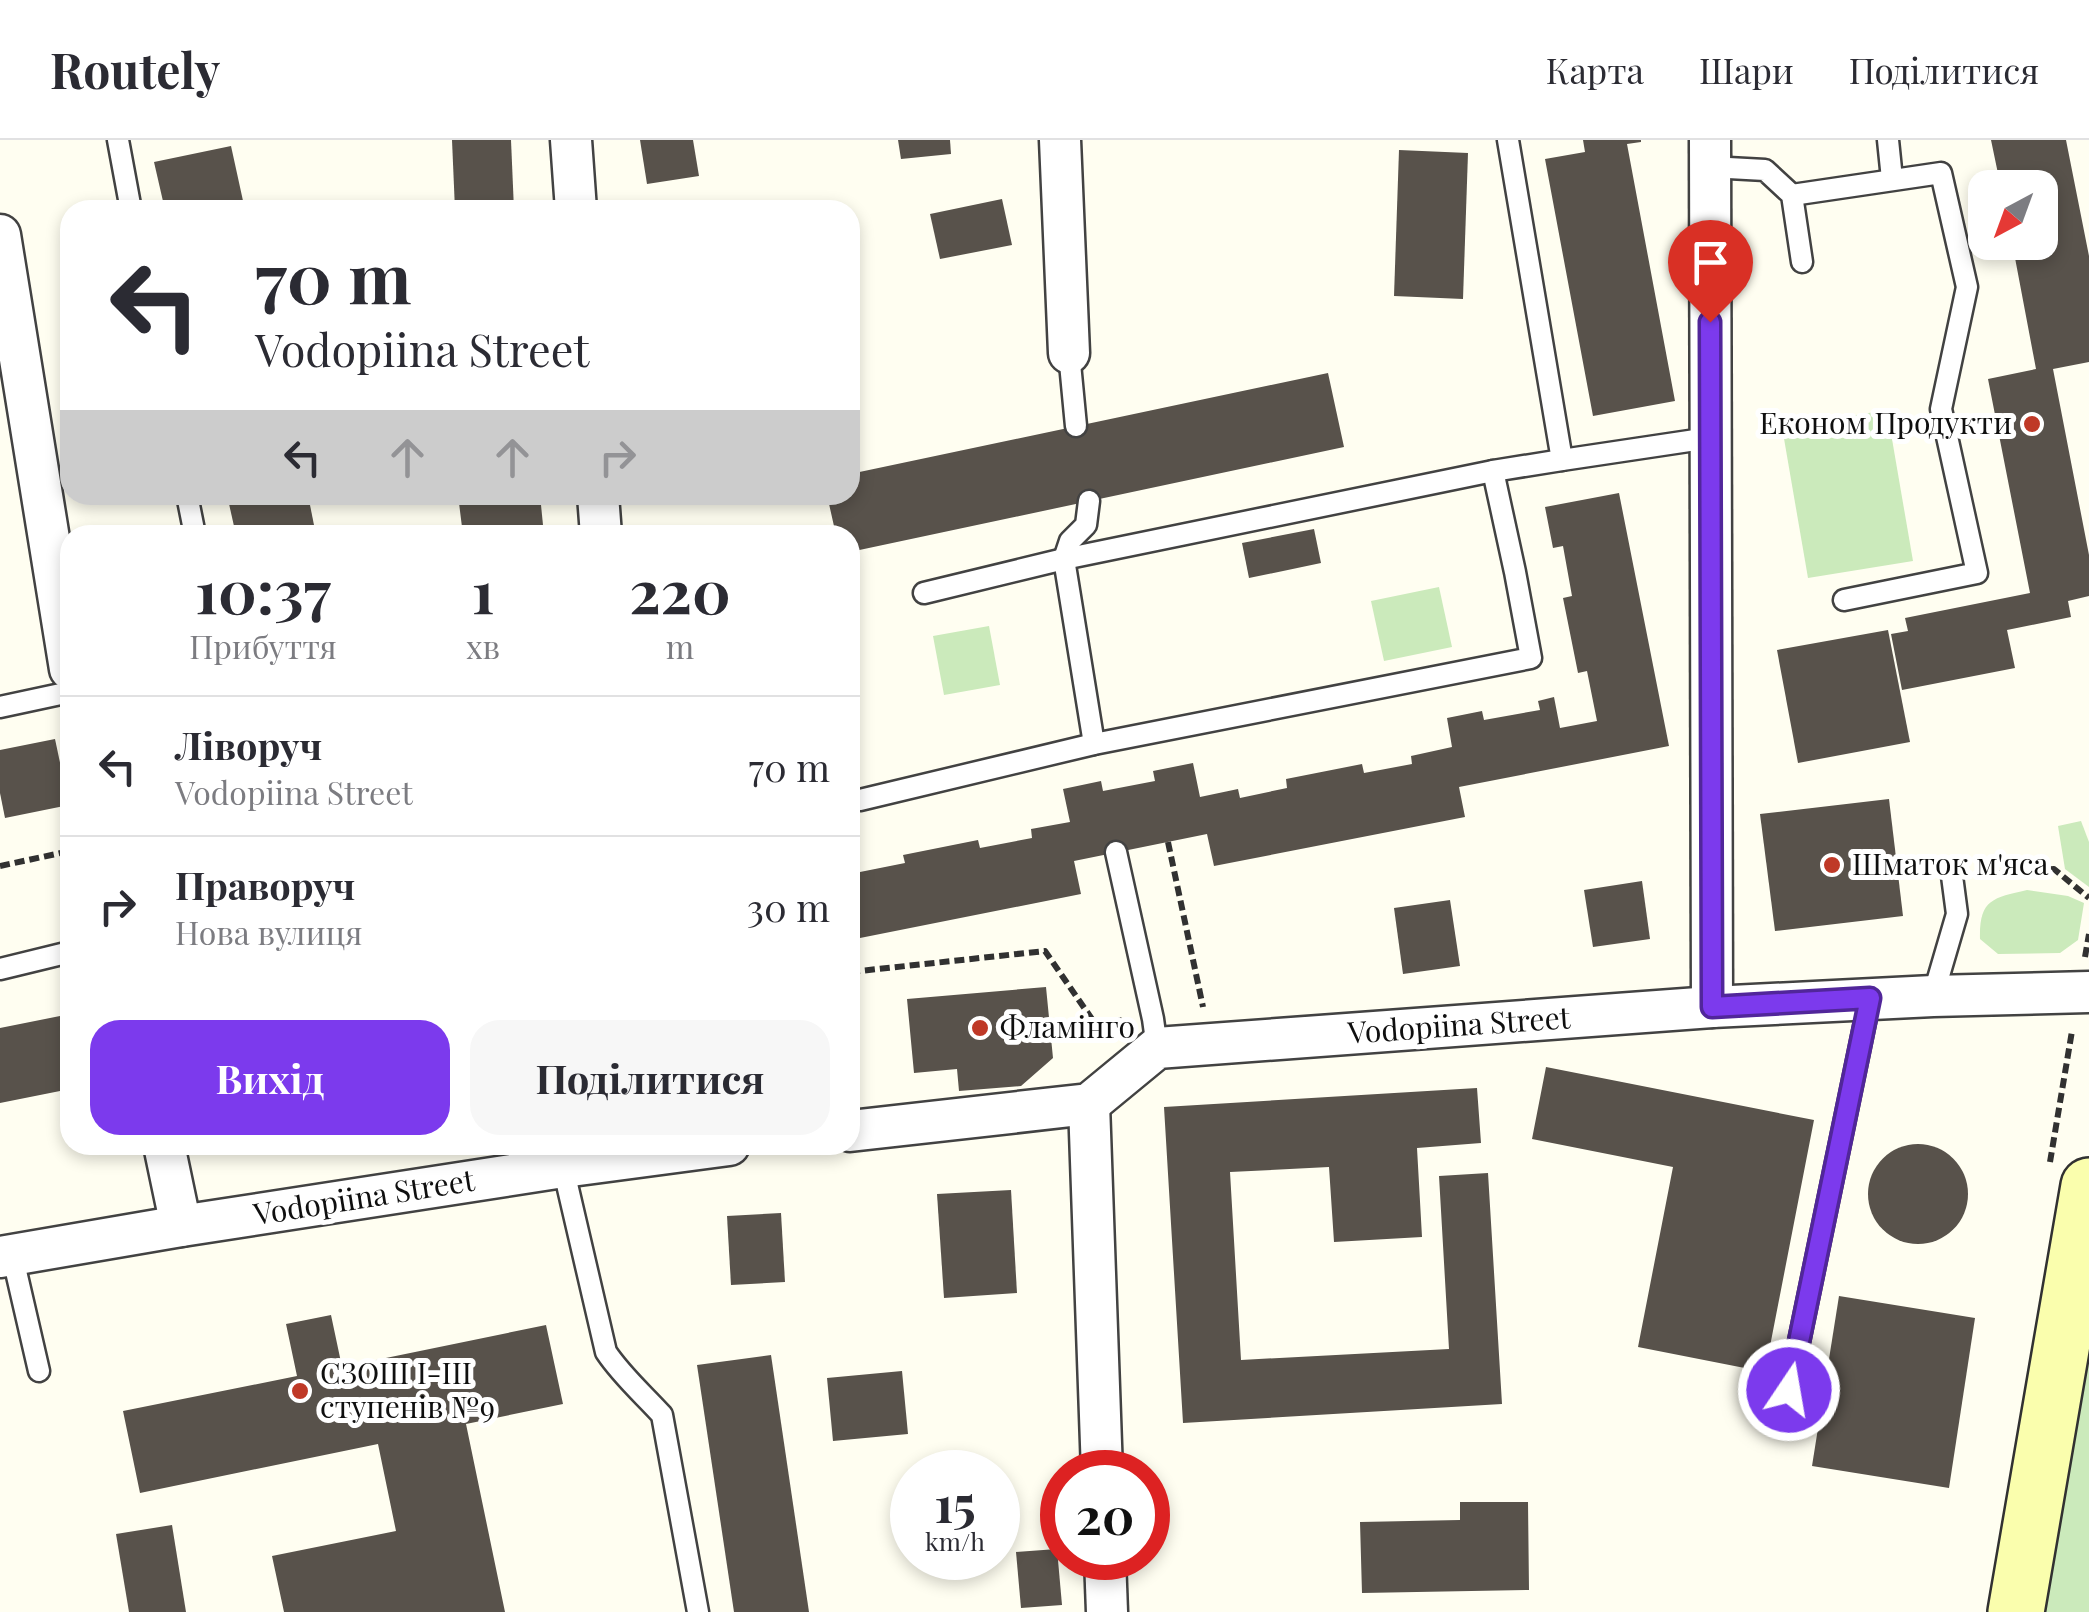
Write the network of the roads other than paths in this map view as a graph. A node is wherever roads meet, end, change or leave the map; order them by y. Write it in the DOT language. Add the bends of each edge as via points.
graph roads {
  1 [pos="118,140"];
  2 [pos="571,140"];
  3 [pos="1060,140"];
  4 [pos="1508,140"];
  5 [pos="1888,140"];
  6 [pos="1710,154"];
  7 [pos="1892,179"];
  8 [pos="1792,195"];
  9 [pos="129,200"];
  10 [pos="575,200"];
  11 [pos="0,235"];
  12 [pos="1802,262"];
  13 [pos="1069,352"];
  14 [pos="1076,426"];
  15 [pos="1709,438"];
  16 [pos="1562,460"];
  17 [pos="1492,471"];
  18 [pos="1089,501"];
  19 [pos="1064,559"];
  20 [pos="924,592"];
  21 [pos="60,600"];
  22 [pos="1844,600"];
  23 [pos="60,694"];
  24 [pos="0,707"];
  25 [pos="1094,744"];
  26 [pos="860,800"];
  27 [pos="1116,852"];
  28 [pos="1952,876"];
  29 [pos="60,954"];
  30 [pos="0,969"];
  31 [pos="1933,996"];
  32 [pos="1870,998"];
  33 [pos="2082,1005"];
  34 [pos="1712,1007"];
  35 [pos="1157,1048"];
  36 [pos="1089,1104"];
  37 [pos="860,1130"];
  38 [pos="166,1155"];
  39 [pos="620,1155"];
  40 [pos="564,1167"];
  41 [pos="2089,1186"];
  42 [pos="181,1226"];
  43 [pos="6,1255"];
  44 [pos="39,1371"];
  45 [pos="1789,1390"];
  46 [pos="1101,1450"];
  47 [pos="1106,1580"];
  48 [pos="698,1612"];
  49 [pos="1107,1612"];
  50 [pos="2016,1612"];
  1 -- 9 [label="lane"];
  2 -- 10 [label="street"];
  3 -- 13 [label="street"];
  4 -- 16 [label="lane"];
  5 -- 7 [label="lane"];
  6 -- 8 [label="lane" via="1765,170"];
  6 -- 15 [label="street"];
  7 -- 8 [label="lane"];
  7 -- 22 [label="lane" via="1940,173 1967,287 1941,408 1977,572"];
  8 -- 12 [label="lane"];
  11 -- 21 [label="street"];
  13 -- 14 [label="lane"];
  15 -- 16 [label="lane"];
  15 -- 34 [label="street"];
  16 -- 17 [label="lane"];
  17 -- 19 [label="lane"];
  17 -- 25 [label="lane" via="1531,658"];
  18 -- 19 [label="lane" via="1086,525"];
  19 -- 20 [label="lane"];
  19 -- 25 [label="lane"];
  23 -- 24 [label="lane"];
  25 -- 26 [label="lane"];
  27 -- 35 [label="lane"];
  28 -- 31 [label="lane" via="1957,914"];
  29 -- 30 [label="lane"];
  31 -- 32 [label="street, Vodopiina Street"];
  31 -- 33 [label="street, Vodopiina Street"];
  32 -- 34 [label="street, Vodopiina Street"];
  32 -- 45 [label="lane"];
  34 -- 35 [label="street, Vodopiina Street"];
  35 -- 36 [label="street"];
  36 -- 37 [label="street"];
  36 -- 46 [label="street"];
  38 -- 42 [label="street"];
  39 -- 40 [label="street, Vodopiina Street"];
  40 -- 42 [label="street, Vodopiina Street"];
  40 -- 48 [label="lane" via="606,1352 662,1415"];
  41 -- 50 [label="main road"];
  42 -- 43 [label="street, Vodopiina Street"];
  43 -- 44 [label="lane"];
  47 -- 49 [label="street"];
}
